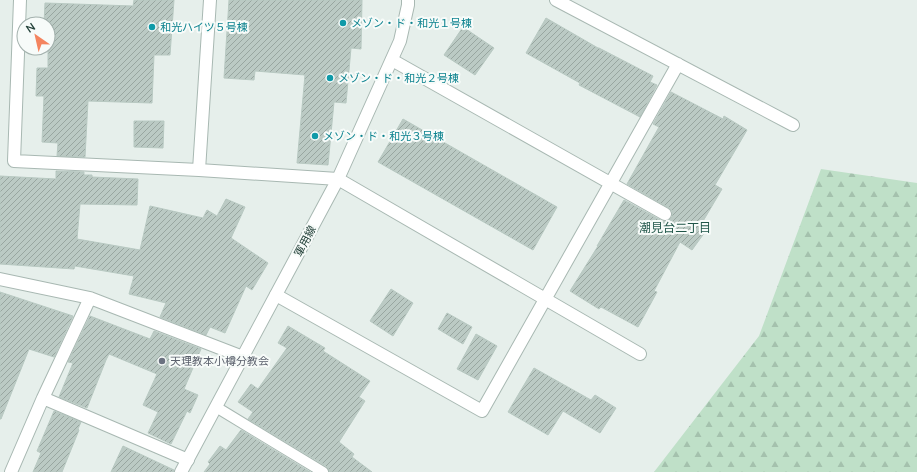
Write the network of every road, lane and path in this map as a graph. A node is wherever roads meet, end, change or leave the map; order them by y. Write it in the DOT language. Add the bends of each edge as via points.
graph roads {
  1 [pos="20,0"];
  2 [pos="210,0"];
  3 [pos="408,0"];
  4 [pos="556,0"];
  5 [pos="392,60"];
  6 [pos="678,64"];
  7 [pos="794,125"];
  8 [pos="199,170"];
  9 [pos="338,179"];
  10 [pos="611,183"];
  11 [pos="665,214"];
  12 [pos="0,278"];
  13 [pos="276,295"];
  14 [pos="90,298"];
  15 [pos="546,299"];
  16 [pos="640,354"];
  17 [pos="243,357"];
  18 [pos="43,398"];
  19 [pos="216,407"];
  20 [pos="188,460"];
  21 [pos="11,472"];
  22 [pos="181,472"];
  23 [pos="323,472"];
  1 -- 8 [label="street" via="14,161"];
  2 -- 8 [label="street"];
  3 -- 5 [label="street, 軍用線" via="400,41"];
  4 -- 6 [label="street"];
  5 -- 9 [label="street, 軍用線"];
  5 -- 10 [label="street"];
  6 -- 7 [label="street"];
  6 -- 10 [label="street"];
  8 -- 9 [label="street"];
  9 -- 13 [label="street, 軍用線"];
  9 -- 15 [label="street"];
  10 -- 11 [label="street"];
  10 -- 15 [label="street"];
  12 -- 14 [label="street"];
  13 -- 15 [label="street" via="482,411"];
  13 -- 17 [label="street, 軍用線"];
  14 -- 17 [label="street"];
  14 -- 18 [label="street"];
  15 -- 16 [label="street"];
  17 -- 19 [label="street, 軍用線"];
  18 -- 20 [label="street"];
  18 -- 21 [label="street"];
  19 -- 20 [label="street, 軍用線"];
  19 -- 23 [label="lane"];
  20 -- 22 [label="street, 軍用線"];
}
